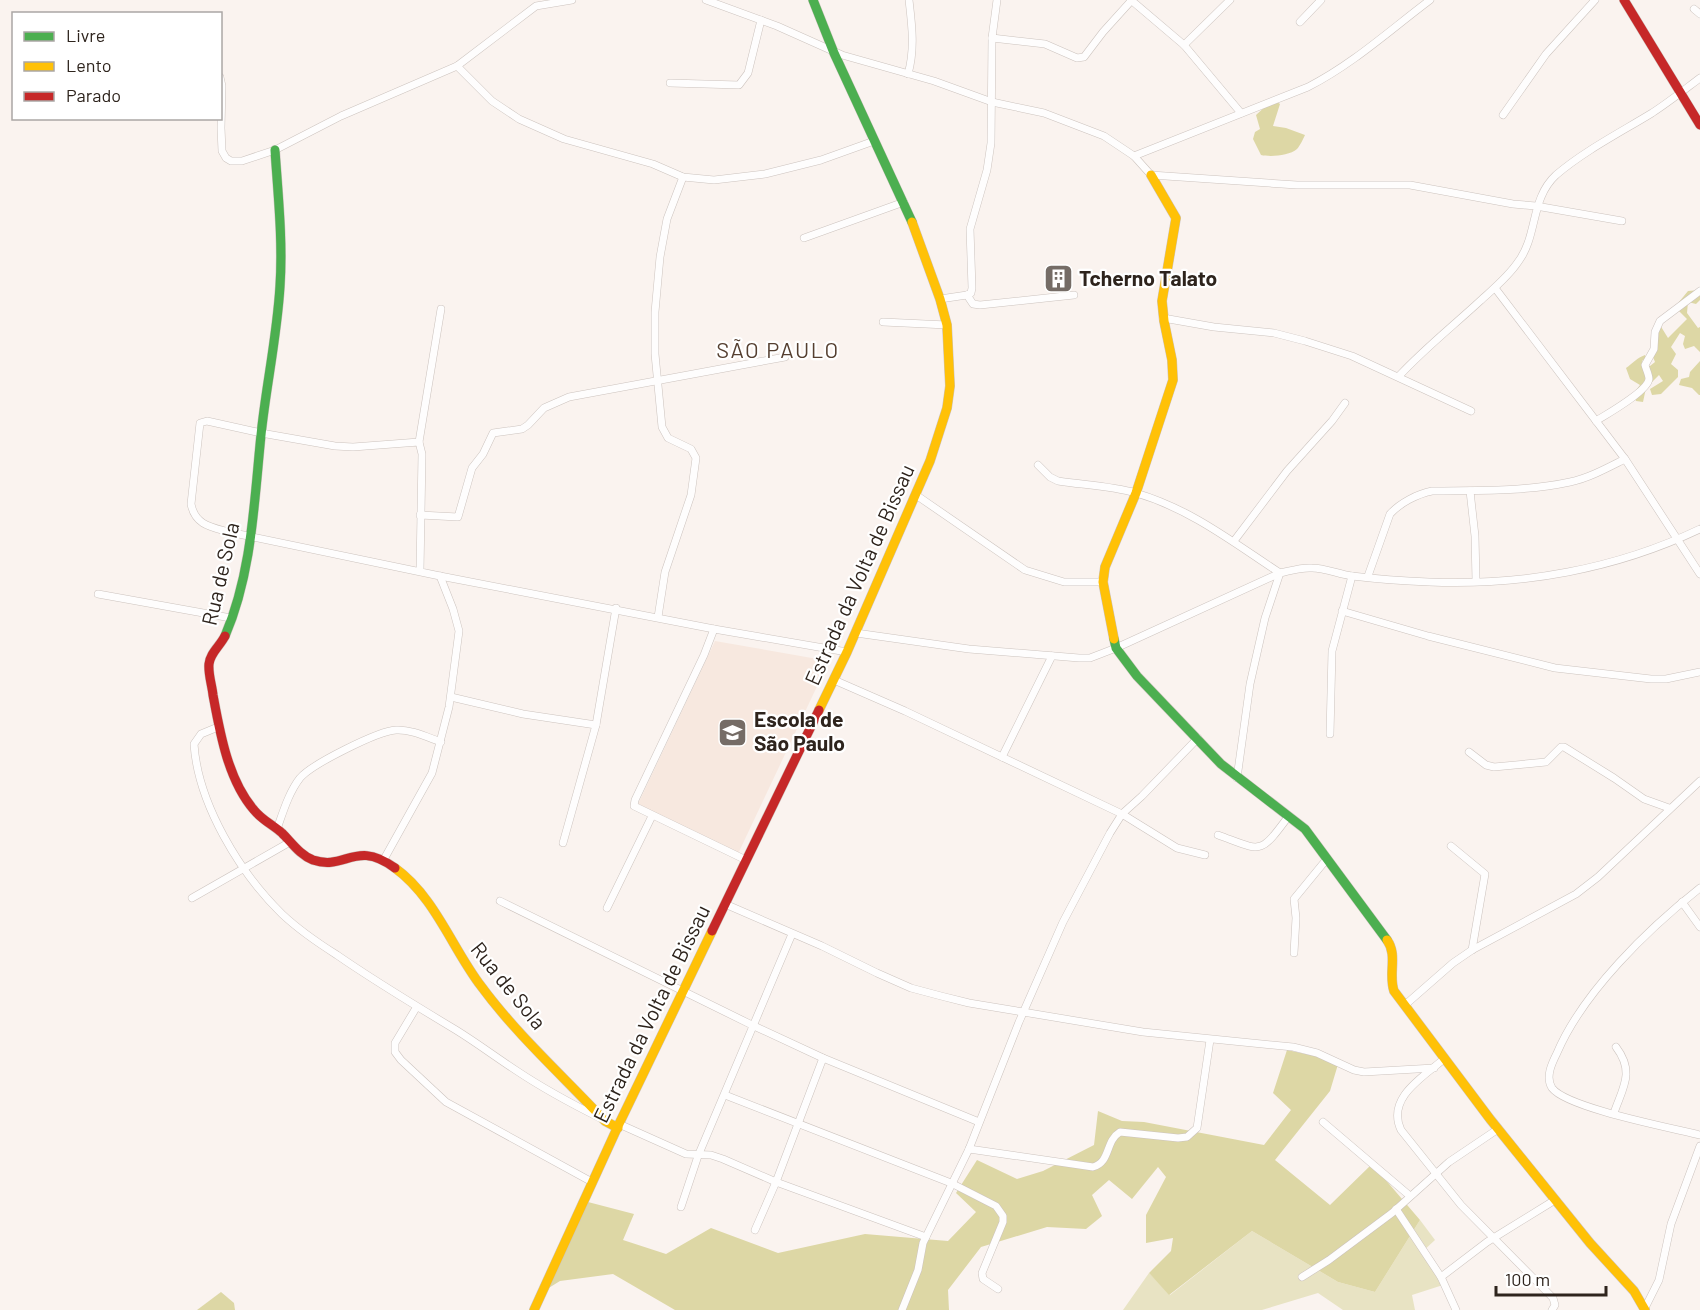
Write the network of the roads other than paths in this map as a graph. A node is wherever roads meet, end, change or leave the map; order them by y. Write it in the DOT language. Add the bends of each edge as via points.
graph roads {
  1 [pos="572,0"];
  2 [pos="706,0"];
  3 [pos="813,0"];
  4 [pos="909,0"];
  5 [pos="997,0"];
  6 [pos="1131,0"];
  7 [pos="1230,0"];
  8 [pos="1321,0"];
  9 [pos="1430,0"];
  10 [pos="1595,0"];
  11 [pos="1624,0"];
  12 [pos="761,20"];
  13 [pos="1300,22"];
  14 [pos="992,38"];
  15 [pos="1184,45"];
  16 [pos="834,53"];
  17 [pos="458,66"];
  18 [pos="908,74"];
  19 [pos="1700,78"];
  20 [pos="670,83"];
  21 [pos="1679,94"];
  22 [pos="992,102"];
  23 [pos="1241,113"];
  24 [pos="1503,115"];
  25 [pos="221,120"];
  26 [pos="1700,125"];
  27 [pos="874,141"];
  28 [pos="275,150"];
  29 [pos="1134,156"];
  30 [pos="1151,175"];
  31 [pos="683,177"];
  32 [pos="904,202"];
  33 [pos="1536,206"];
  34 [pos="1622,221"];
  35 [pos="804,238"];
  36 [pos="1495,288"];
  37 [pos="1700,291"];
  38 [pos="1074,294"];
  39 [pos="967,295"];
  40 [pos="940,299"];
  41 [pos="441,309"];
  42 [pos="1163,318"];
  43 [pos="883,322"];
  44 [pos="947,325"];
  45 [pos="785,357"];
  46 [pos="1399,376"];
  47 [pos="657,382"];
  48 [pos="1345,403"];
  49 [pos="1471,411"];
  50 [pos="1596,422"];
  51 [pos="261,433"];
  52 [pos="419,442"];
  53 [pos="1625,459"];
  54 [pos="1038,465"];
  55 [pos="1470,491"];
  56 [pos="1136,493"];
  57 [pos="916,495"];
  58 [pos="420,514"];
  59 [pos="1700,529"];
  60 [pos="250,536"];
  61 [pos="1679,539"];
  62 [pos="1234,541"];
  63 [pos="420,571"];
  64 [pos="1280,573"];
  65 [pos="1700,574"];
  66 [pos="440,576"];
  67 [pos="1352,576"];
  68 [pos="1368,576"];
  69 [pos="1476,581"];
  70 [pos="1103,582"];
  71 [pos="98,594"];
  72 [pos="616,608"];
  73 [pos="1342,611"];
  74 [pos="658,617"];
  75 [pos="231,618"];
  76 [pos="714,629"];
  77 [pos="856,633"];
  78 [pos="1116,648"];
  79 [pos="847,652"];
  80 [pos="1052,656"];
  81 [pos="1700,672"];
  82 [pos="834,680"];
  83 [pos="451,697"];
  84 [pos="596,725"];
  85 [pos="218,727"];
  86 [pos="1330,734"];
  87 [pos="1198,738"];
  88 [pos="441,742"];
  89 [pos="1469,752"];
  90 [pos="1002,757"];
  91 [pos="1237,778"];
  92 [pos="1700,781"];
  93 [pos="1670,808"];
  94 [pos="1122,814"];
  95 [pos="652,816"];
  96 [pos="1288,817"];
  97 [pos="277,829"];
  98 [pos="1218,834"];
  99 [pos="290,842"];
  100 [pos="563,843"];
  101 [pos="1451,846"];
  102 [pos="1205,855"];
  103 [pos="746,860"];
  104 [pos="383,861"];
  105 [pos="1326,861"];
  106 [pos="244,867"];
  107 [pos="1700,888"];
  108 [pos="192,898"];
  109 [pos="500,901"];
  110 [pos="1682,902"];
  111 [pos="725,904"];
  112 [pos="607,908"];
  113 [pos="1700,927"];
  114 [pos="792,934"];
  115 [pos="1473,950"];
  116 [pos="1294,953"];
  117 [pos="684,991"];
  118 [pos="1405,1005"];
  119 [pos="416,1008"];
  120 [pos="1023,1012"];
  121 [pos="754,1026"];
  122 [pos="1210,1040"];
  123 [pos="1616,1047"];
  124 [pos="823,1058"];
  125 [pos="1444,1059"];
  126 [pos="1434,1068"];
  127 [pos="725,1095"];
  128 [pos="1614,1113"];
  129 [pos="605,1121"];
  130 [pos="979,1122"];
  131 [pos="1323,1122"];
  132 [pos="797,1124"];
  133 [pos="618,1126"];
  134 [pos="1498,1130"];
  135 [pos="1700,1135"];
  136 [pos="1700,1146"];
  137 [pos="969,1149"];
  138 [pos="698,1156"];
  139 [pos="1435,1174"];
  140 [pos="592,1182"];
  141 [pos="776,1182"];
  142 [pos="951,1183"];
  143 [pos="1410,1196"];
  144 [pos="1555,1200"];
  145 [pos="681,1207"];
  146 [pos="1396,1209"];
  147 [pos="755,1230"];
  148 [pos="926,1237"];
  149 [pos="1493,1238"];
  150 [pos="1441,1276"];
  151 [pos="1302,1277"];
  152 [pos="998,1289"];
  153 [pos="1645,1309"];
  154 [pos="534,1310"];
  155 [pos="902,1310"];
  156 [pos="1456,1310"];
  157 [pos="1552,1310"];
  1 -- 17 [label="street" via="536,6"];
  2 -- 12 [label="street"];
  3 -- 16 [label="street, Estrada da Volta de Bissau"];
  4 -- 18 [label="street" via="914,39"];
  5 -- 14 [label="street"];
  6 -- 14 [label="street" via="1084,57 1077,58 1045,44"];
  6 -- 15 [label="street"];
  7 -- 15 [label="street"];
  8 -- 13 [label="street"];
  9 -- 23 [label="street" via="1328,76"];
  10 -- 24 [label="street" via="1546,54"];
  11 -- 21 [label="street"];
  12 -- 16 [label="street"];
  12 -- 20 [label="street" via="748,73 739,86"];
  14 -- 22 [label="street"];
  15 -- 23 [label="street"];
  16 -- 18 [label="street"];
  16 -- 27 [label="street, Estrada da Volta de Bissau"];
  17 -- 28 [label="street" via="341,116"];
  17 -- 31 [label="street" via="492,101 519,119 564,139 653,164"];
  18 -- 22 [label="street"];
  19 -- 21 [label="street"];
  21 -- 26 [label="street"];
  21 -- 33 [label="street" via="1556,175"];
  22 -- 29 [label="street" via="1054,117 1104,136"];
  22 -- 39 [label="street" via="988,161 970,229 972,288"];
  23 -- 29 [label="street"];
  25 -- 28 [label="street" via="222,151 231,161"];
  27 -- 31 [label="street" via="765,174 723,179"];
  27 -- 32 [label="street, Estrada da Volta de Bissau"];
  28 -- 51 [label="street, Rua de Sola" via="280,285"];
  29 -- 30 [label="street"];
  30 -- 33 [label="street" via="1297,185 1393,184"];
  30 -- 42 [label="street" via="1176,218 1166,269"];
  31 -- 47 [label="street" via="667,219 660,257 655,312"];
  32 -- 35 [label="street"];
  32 -- 40 [label="street, Estrada da Volta de Bissau"];
  33 -- 34 [label="street"];
  33 -- 36 [label="street" via="1523,255"];
  36 -- 46 [label="street"];
  36 -- 50 [label="street"];
  37 -- 50 [label="street" via="1656,327 1654,349 1645,365 1648,383"];
  38 -- 39 [label="street" via="980,305 973,304"];
  39 -- 40 [label="street"];
  40 -- 44 [label="street, Estrada da Volta de Bissau"];
  41 -- 52 [label="street"];
  42 -- 46 [label="street" via="1274,333 1352,356"];
  42 -- 56 [label="street" via="1173,380"];
  43 -- 44 [label="street"];
  44 -- 57 [label="street, Estrada da Volta de Bissau" via="947,408"];
  45 -- 47 [label="street"];
  46 -- 49 [label="street"];
  47 -- 58 [label="street" via="569,397 538,412 522,429 493,433 472,468 458,517"];
  47 -- 74 [label="street" via="664,434 691,449 696,458 691,495 665,572"];
  48 -- 62 [label="street"];
  50 -- 53 [label="street"];
  51 -- 52 [label="street" via="352,447"];
  51 -- 60 [label="street, Rua de Sola"];
  51 -- 60 [label="street" via="207,421 200,423 190,504 192,513 204,525"];
  52 -- 58 [label="street"];
  53 -- 55 [label="street" via="1571,482"];
  53 -- 61 [label="street"];
  54 -- 56 [label="street" via="1058,481"];
  55 -- 68 [label="street" via="1424,492 1395,509 1387,519"];
  55 -- 69 [label="street"];
  56 -- 62 [label="street" via="1198,519"];
  56 -- 70 [label="street" via="1111,550"];
  57 -- 70 [label="street" via="1025,570 1064,582"];
  57 -- 77 [label="street, Estrada da Volta de Bissau"];
  58 -- 63 [label="street"];
  59 -- 61 [label="street"];
  60 -- 63 [label="street"];
  60 -- 75 [label="street, Rua de Sola"];
  61 -- 65 [label="street"];
  61 -- 69 [label="street" via="1599,566"];
  62 -- 64 [label="street"];
  63 -- 66 [label="street"];
  64 -- 67 [label="street" via="1312,568"];
  64 -- 78 [label="street"];
  64 -- 91 [label="street" via="1250,684"];
  66 -- 72 [label="street"];
  66 -- 83 [label="street" via="459,631"];
  67 -- 68 [label="street"];
  67 -- 73 [label="street"];
  68 -- 69 [label="street" via="1431,582"];
  70 -- 78 [label="street"];
  71 -- 75 [label="street"];
  72 -- 74 [label="street"];
  72 -- 84 [label="street"];
  73 -- 81 [label="street" via="1555,668 1652,679"];
  73 -- 86 [label="street" via="1330,662"];
  74 -- 76 [label="street"];
  75 -- 85 [label="street, Rua de Sola" via="209,665"];
  76 -- 79 [label="street"];
  76 -- 95 [label="street" via="635,800 634,806"];
  77 -- 79 [label="street, Estrada da Volta de Bissau"];
  77 -- 80 [label="street"];
  78 -- 80 [label="street" via="1090,657"];
  78 -- 87 [label="street" via="1137,676"];
  79 -- 82 [label="street, Estrada da Volta de Bissau"];
  80 -- 90 [label="street"];
  82 -- 90 [label="street"];
  82 -- 103 [label="street, Estrada da Volta de Bissau"];
  83 -- 84 [label="street" via="523,714"];
  83 -- 88 [label="street"];
  84 -- 100 [label="street"];
  85 -- 97 [label="street, Rua de Sola" via="249,805"];
  85 -- 106 [label="street" via="196,740 195,759 213,818"];
  87 -- 91 [label="street"];
  87 -- 94 [label="street"];
  88 -- 97 [label="street" via="406,730 391,730 316,765 294,786"];
  88 -- 104 [label="street" via="432,773"];
  89 -- 93 [label="street" via="1494,767 1546,762 1564,747 1644,799"];
  90 -- 94 [label="street"];
  91 -- 96 [label="street"];
  92 -- 93 [label="street"];
  93 -- 115 [label="street" via="1576,894"];
  94 -- 102 [label="street" via="1177,848"];
  94 -- 120 [label="street" via="1063,922"];
  95 -- 103 [label="street"];
  95 -- 112 [label="street"];
  96 -- 98 [label="street" via="1270,842 1260,848"];
  96 -- 105 [label="street" via="1305,829"];
  97 -- 99 [label="street, Rua de Sola"];
  99 -- 104 [label="street, Rua de Sola" via="303,855 319,862 361,854"];
  99 -- 106 [label="street"];
  101 -- 115 [label="street" via="1485,874"];
  103 -- 111 [label="street, Estrada da Volta de Bissau"];
  104 -- 129 [label="street, Rua de Sola" via="403,874 420,893 460,958 500,1010"];
  105 -- 116 [label="street" via="1294,899"];
  105 -- 118 [label="street" via="1390,946 1390,983"];
  106 -- 108 [label="street"];
  106 -- 119 [label="street" via="299,928"];
  107 -- 110 [label="street"];
  109 -- 117 [label="street"];
  110 -- 113 [label="street"];
  110 -- 128 [label="street" via="1626,955 1589,999 1562,1040 1550,1068 1552,1088 1561,1095"];
  111 -- 114 [label="street"];
  111 -- 117 [label="street, Estrada da Volta de Bissau"];
  114 -- 120 [label="street" via="911,988"];
  114 -- 121 [label="street"];
  115 -- 118 [label="street"];
  117 -- 121 [label="street"];
  117 -- 133 [label="street, Estrada da Volta de Bissau"];
  118 -- 125 [label="street"];
  119 -- 129 [label="street" via="535,1083"];
  119 -- 140 [label="street" via="395,1043 401,1060 446,1102"];
  120 -- 122 [label="street"];
  120 -- 130 [label="street"];
  121 -- 124 [label="street"];
  121 -- 127 [label="street"];
  122 -- 126 [label="street" via="1293,1047 1364,1072"];
  122 -- 137 [label="street" via="1197,1128 1187,1137 1120,1132 1111,1140 1105,1160 1093,1167"];
  123 -- 128 [label="street" via="1624,1058 1627,1074"];
  124 -- 130 [label="street"];
  124 -- 132 [label="street"];
  125 -- 126 [label="street"];
  125 -- 134 [label="street"];
  126 -- 139 [label="street" via="1405,1094 1396,1113 1401,1130"];
  127 -- 132 [label="street"];
  127 -- 138 [label="street"];
  128 -- 135 [label="street"];
  129 -- 133 [label="street, Rua de Sola"];
  130 -- 137 [label="street"];
  131 -- 143 [label="street"];
  132 -- 141 [label="street"];
  132 -- 142 [label="street"];
  133 -- 138 [label="street"];
  133 -- 140 [label="street, Estrada da Volta de Bissau"];
  134 -- 139 [label="street"];
  134 -- 144 [label="street"];
  136 -- 153 [label="street" via="1671,1224 1659,1280"];
  137 -- 142 [label="street"];
  138 -- 141 [label="street" via="723,1159"];
  138 -- 145 [label="street"];
  139 -- 143 [label="street"];
  139 -- 149 [label="street"];
  140 -- 154 [label="street, Estrada da Volta de Bissau"];
  141 -- 147 [label="street"];
  141 -- 148 [label="street"];
  142 -- 148 [label="street"];
  142 -- 152 [label="street" via="996,1206 1003,1216 982,1273 983,1279"];
  143 -- 146 [label="street"];
  144 -- 149 [label="street"];
  144 -- 153 [label="street"];
  146 -- 150 [label="street"];
  146 -- 151 [label="street"];
  148 -- 155 [label="street"];
  149 -- 150 [label="street"];
  149 -- 157 [label="street" via="1553,1298"];
  150 -- 156 [label="street"];
}
